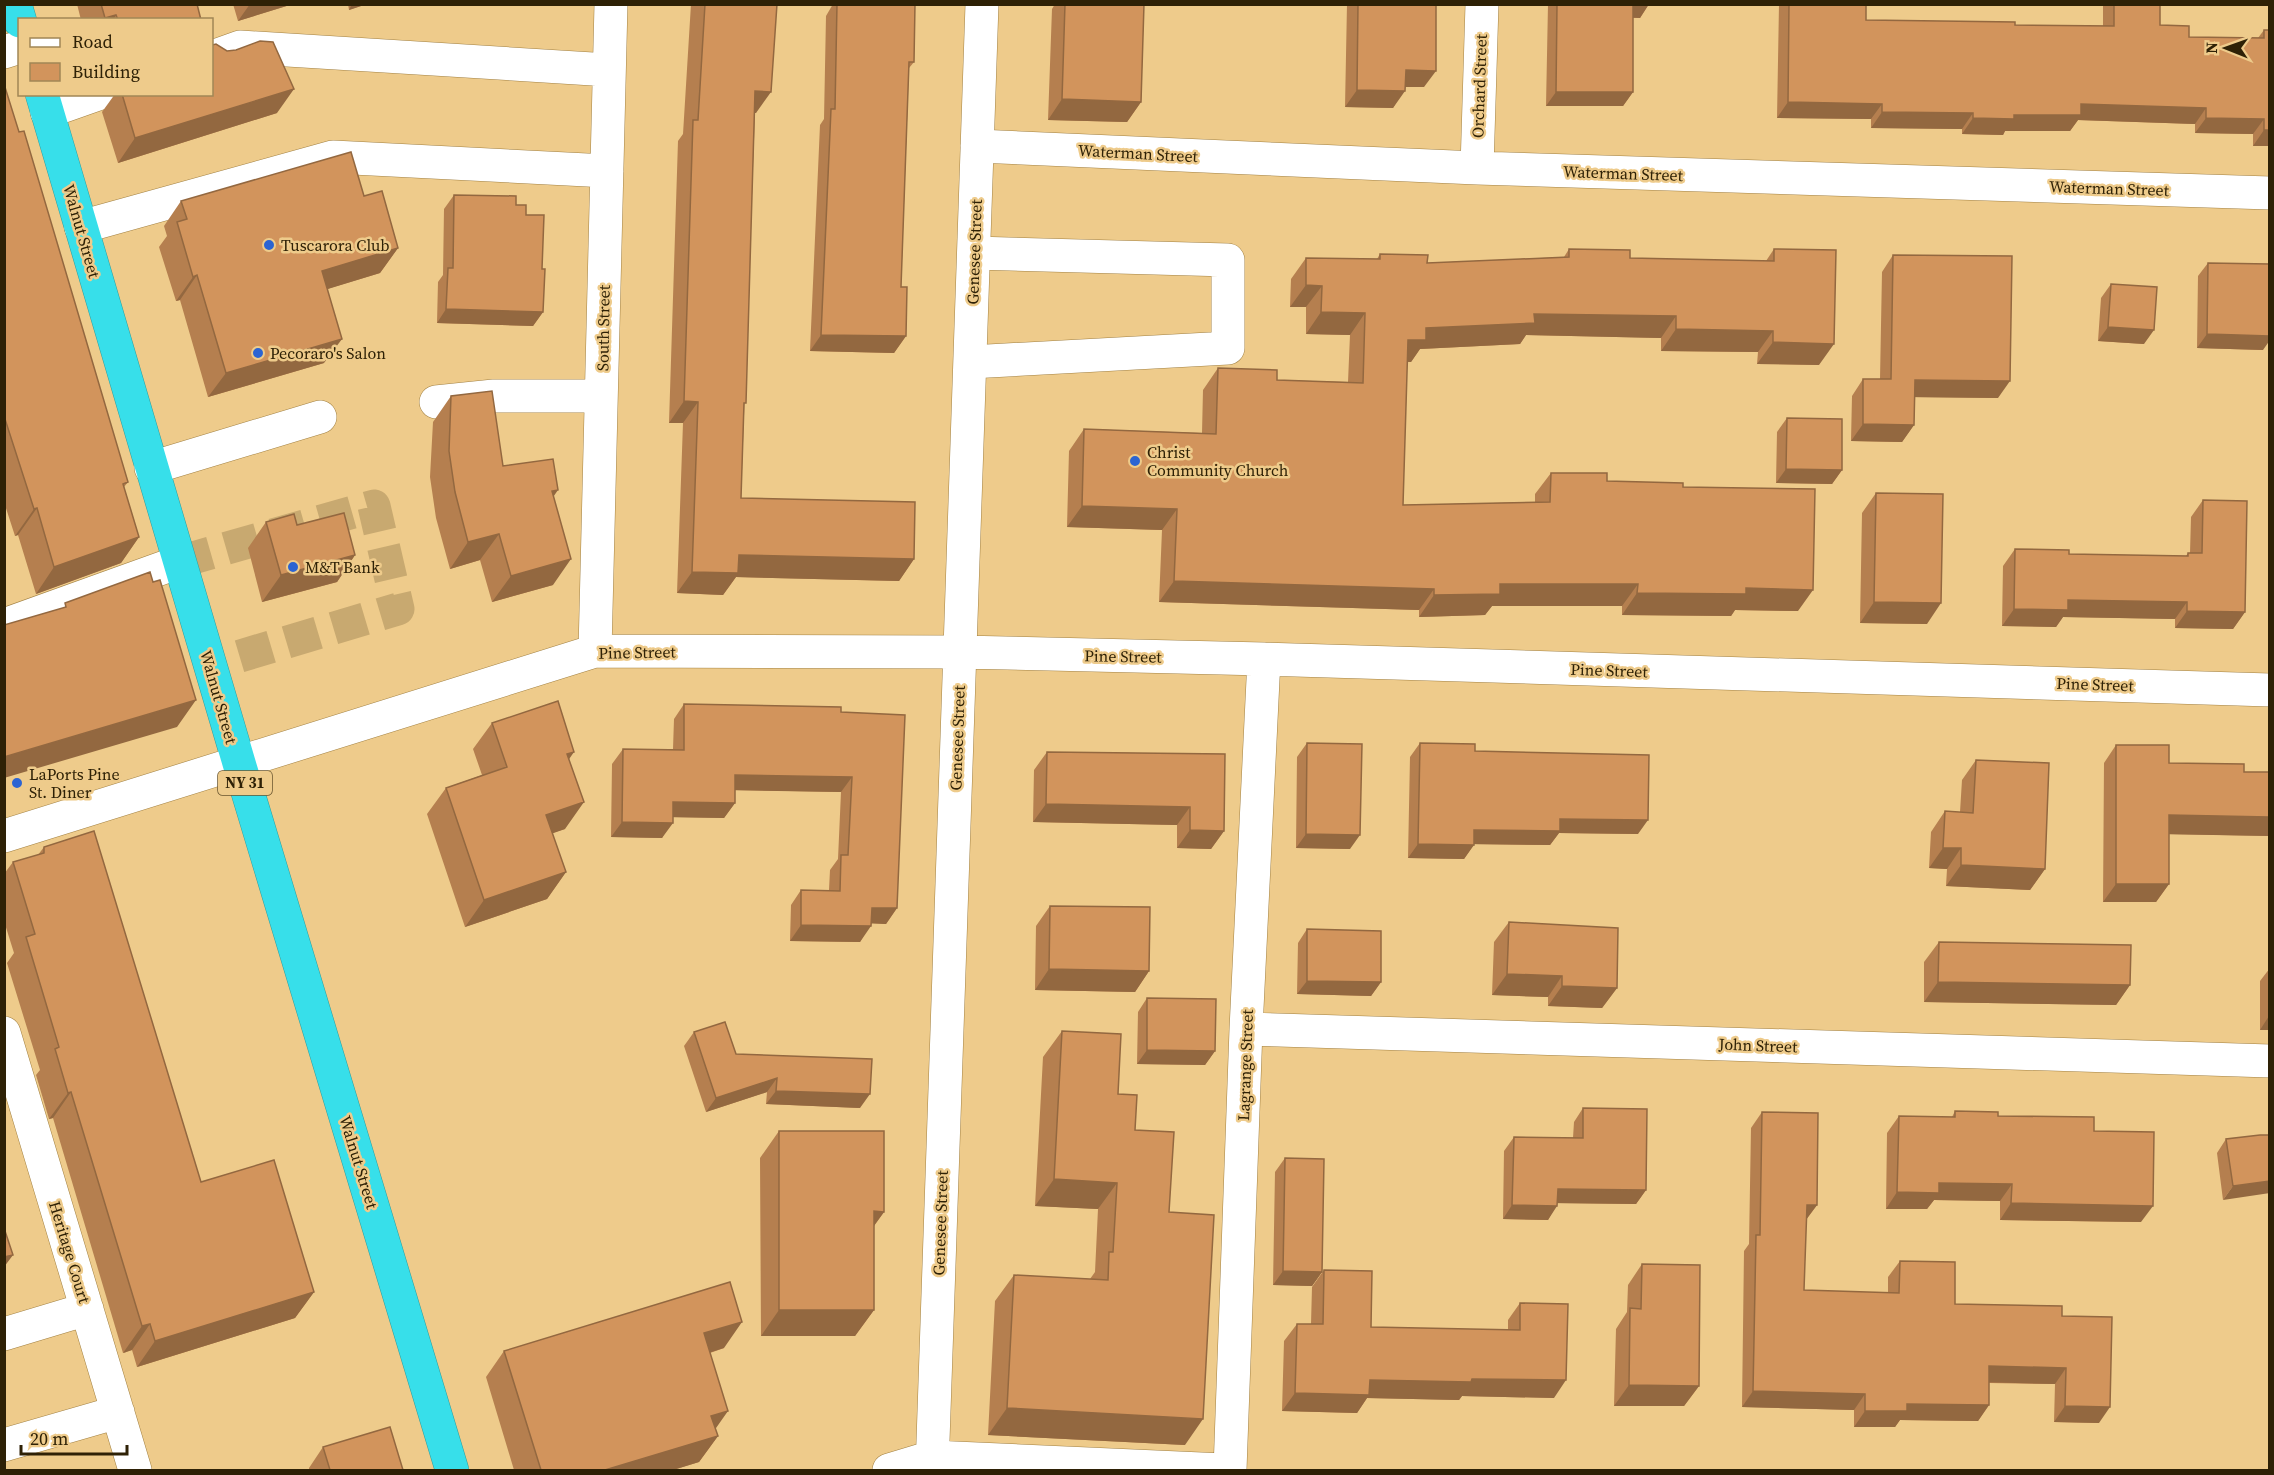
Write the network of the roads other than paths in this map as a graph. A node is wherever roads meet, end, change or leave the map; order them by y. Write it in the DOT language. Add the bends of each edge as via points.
graph roads {
  1 [pos="611,4"];
  2 [pos="982,4"];
  3 [pos="1482,4"];
  4 [pos="213,57"];
  5 [pos="609,70"];
  6 [pos="86,96"];
  7 [pos="44,103"];
  8 [pos="978,146"];
  9 [pos="1477,168"];
  10 [pos="607,171"];
  11 [pos="2270,193"];
  12 [pos="81,227"];
  13 [pos="974,253"];
  14 [pos="970,362"];
  15 [pos="601,396"];
  16 [pos="436,402"];
  17 [pos="320,417"];
  18 [pos="151,468"];
  19 [pos="179,562"];
  20 [pos="4,625"];
  21 [pos="595,651"];
  22 [pos="960,652"];
  23 [pos="1264,659"];
  24 [pos="2270,690"];
  25 [pos="238,763"];
  26 [pos="4,836"];
  27 [pos="1246,1029"];
  28 [pos="4,1033"];
  29 [pos="2270,1061"];
  30 [pos="87,1309"];
  31 [pos="4,1334"];
  32 [pos="118,1412"];
  33 [pos="4,1445"];
  34 [pos="932,1464"];
  35 [pos="135,1470"];
  36 [pos="452,1470"];
  37 [pos="889,1470"];
  38 [pos="1224,1470"];
  39 [pos="1230,1470"];
  1 -- 5 [label="street, South Street"];
  2 -- 8 [label="street, Genesee Street"];
  3 -- 9 [label="street, Orchard Street"];
  4 -- 5 [label="street" via="240,47"];
  5 -- 10 [label="street, South Street"];
  6 -- 7 [label="street"];
  7 -- 12 [label="highway, Walnut Street / NY 31"];
  8 -- 9 [label="street, Waterman Street"];
  8 -- 13 [label="street, Genesee Street"];
  9 -- 11 [label="street, Waterman Street"];
  10 -- 12 [label="street" via="333,157"];
  10 -- 15 [label="street, South Street"];
  12 -- 18 [label="highway, Walnut Street / NY 31"];
  13 -- 14 [label="street, Genesee Street"];
  13 -- 14 [label="street" via="1228,260 1227,348"];
  14 -- 22 [label="street, Genesee Street"];
  15 -- 16 [label="street" via="494,396"];
  15 -- 21 [label="street, South Street"];
  17 -- 18 [label="street"];
  18 -- 19 [label="highway, Walnut Street / NY 31"];
  19 -- 20 [label="street"];
  19 -- 25 [label="highway, Walnut Street / NY 31"];
  21 -- 22 [label="street, Pine Street"];
  21 -- 25 [label="street, Pine Street"];
  22 -- 23 [label="street, Pine Street"];
  22 -- 34 [label="street, Genesee Street"];
  23 -- 24 [label="street, Pine Street"];
  23 -- 27 [label="street, Lagrange Street"];
  25 -- 26 [label="street, Pine Street"];
  25 -- 36 [label="highway, Walnut Street / NY 31"];
  27 -- 29 [label="street, John Street"];
  27 -- 39 [label="street, Lagrange Street"];
  28 -- 30 [label="street, Heritage Court"];
  30 -- 31 [label="street"];
  30 -- 32 [label="street, Heritage Court"];
  32 -- 33 [label="street"];
  32 -- 35 [label="street, Heritage Court"];
  34 -- 37 [label="street"];
  34 -- 38 [label="street"];
}
